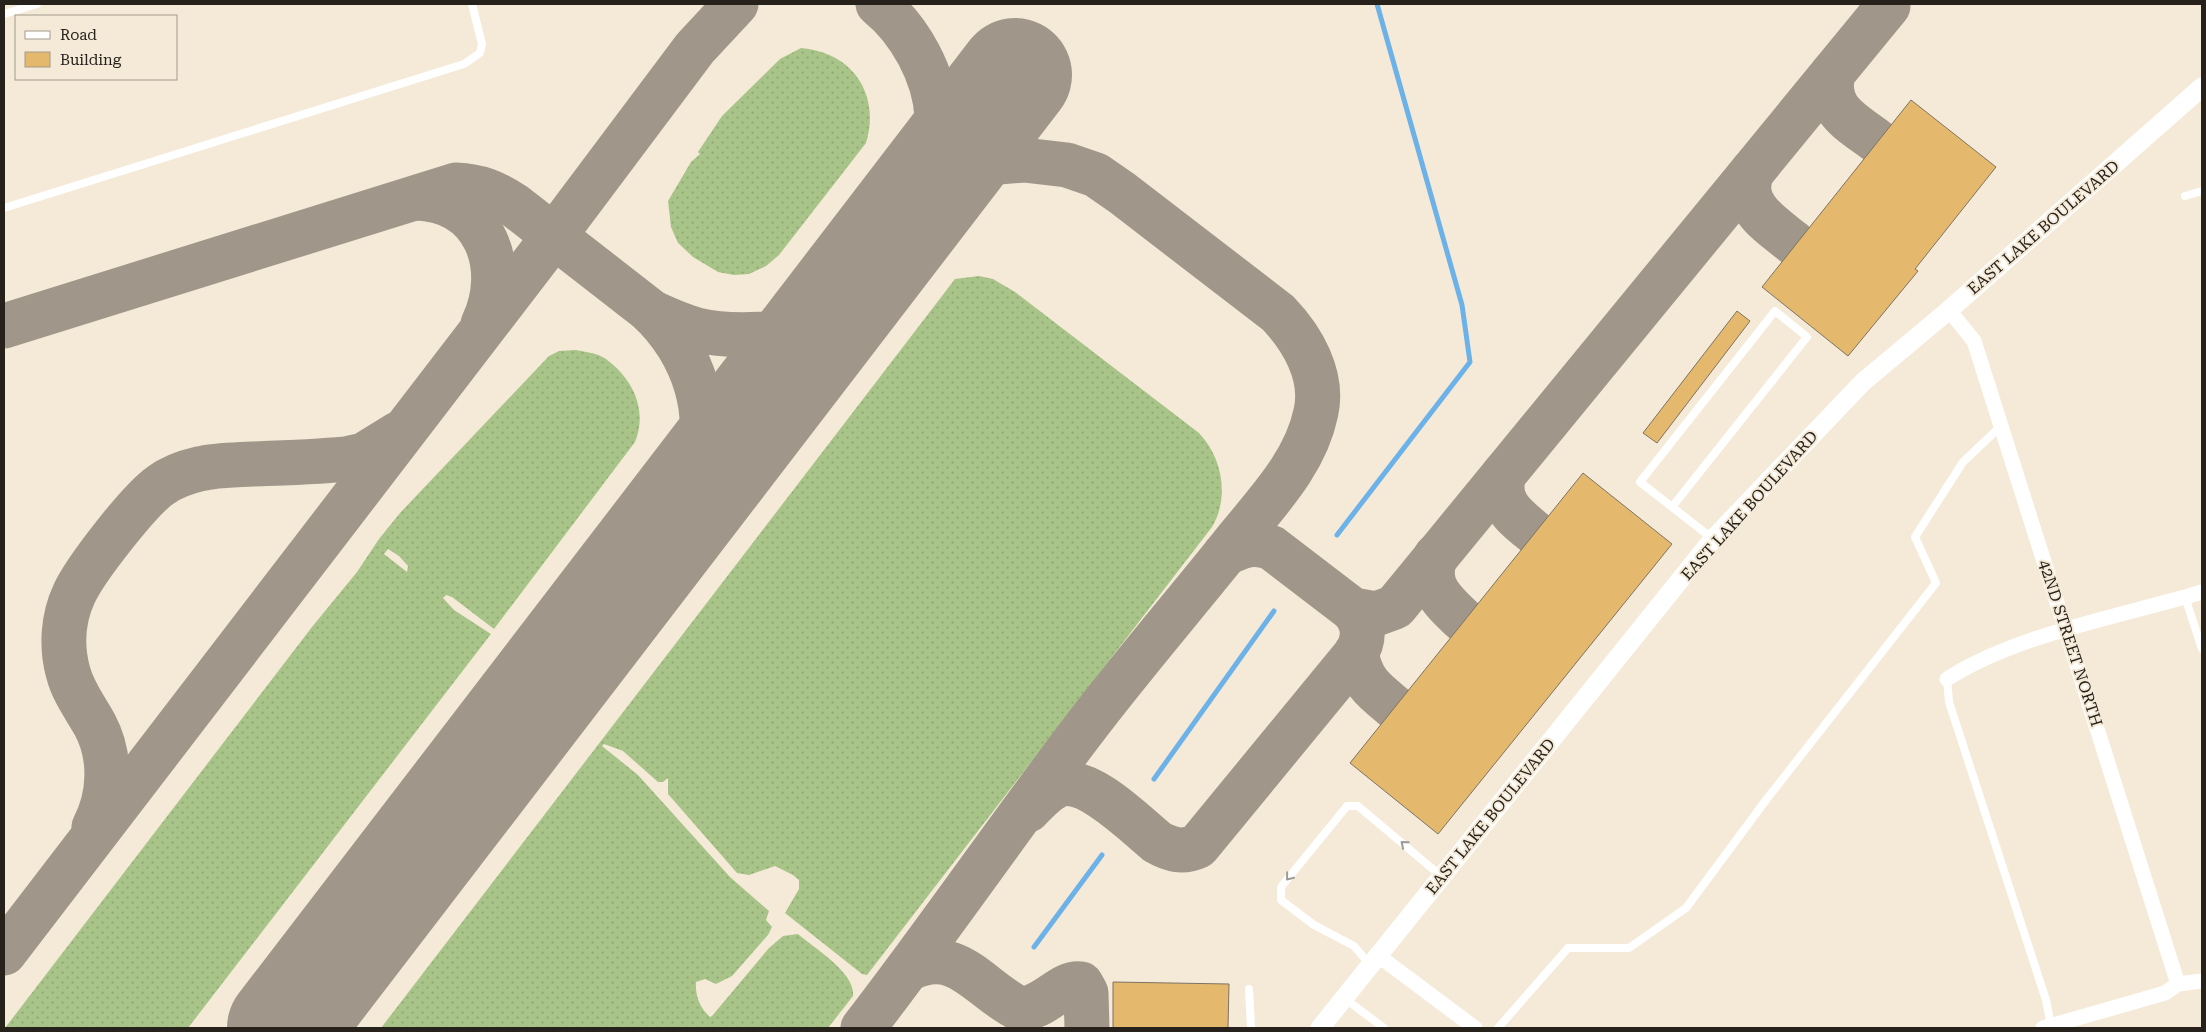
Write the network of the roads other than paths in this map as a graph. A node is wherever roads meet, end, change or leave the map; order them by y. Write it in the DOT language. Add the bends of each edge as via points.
graph roads {
  1 [pos="37,4"];
  2 [pos="472,4"];
  3 [pos="4,14"];
  4 [pos="2202,87"];
  5 [pos="2202,191"];
  6 [pos="2184,196"];
  7 [pos="4,208"];
  8 [pos="1950,310"];
  9 [pos="2001,426"];
  10 [pos="1672,507"];
  11 [pos="1713,539"];
  12 [pos="2202,592"];
  13 [pos="2185,597"];
  14 [pos="2067,630"];
  15 [pos="2202,649"];
  16 [pos="1947,679"];
  17 [pos="1441,876"];
  18 [pos="1375,961"];
  19 [pos="2202,981"];
  20 [pos="2178,984"];
  21 [pos="1249,989"];
  22 [pos="1344,998"];
  23 [pos="2049,1027"];
  24 [pos="1250,1028"];
  25 [pos="1320,1028"];
  26 [pos="1384,1028"];
  27 [pos="1473,1028"];
  28 [pos="1498,1028"];
  1 -- 3 [label="lane"];
  2 -- 7 [label="lane" via="482,44 480,53 464,64"];
  4 -- 8 [label="street, EAST LAKE BOULEVARD"];
  5 -- 6 [label="lane"];
  8 -- 9 [label="street, 42ND STREET NORTH" via="1974,341"];
  8 -- 11 [label="street, EAST LAKE BOULEVARD" via="1863,382"];
  9 -- 14 [label="street, 42ND STREET NORTH"];
  9 -- 28 [label="lane" via="1963,462 1915,537 1936,583 1686,908 1629,948 1568,948"];
  10 -- 10 [label="lane" via="1640,482 1776,311 1807,337"];
  10 -- 11 [label="lane"];
  11 -- 17 [label="street, EAST LAKE BOULEVARD"];
  12 -- 13 [label="street"];
  13 -- 14 [label="street"];
  13 -- 15 [label="lane"];
  14 -- 16 [label="street" via="1968,666"];
  14 -- 20 [label="street, 42ND STREET NORTH"];
  16 -- 23 [label="lane" via="1949,702 2046,1000"];
  17 -- 18 [label="street, EAST LAKE BOULEVARD"];
  17 -- 18 [label="lane, one-way" via="1358,806 1347,806 1281,887 1281,900 1314,925"];
  18 -- 22 [label="street, EAST LAKE BOULEVARD"];
  18 -- 27 [label="street"];
  19 -- 20 [label="street"];
  20 -- 23 [label="street" via="2164,993"];
  21 -- 24 [label="lane"];
  22 -- 25 [label="street, EAST LAKE BOULEVARD"];
  22 -- 26 [label="lane"];
}
